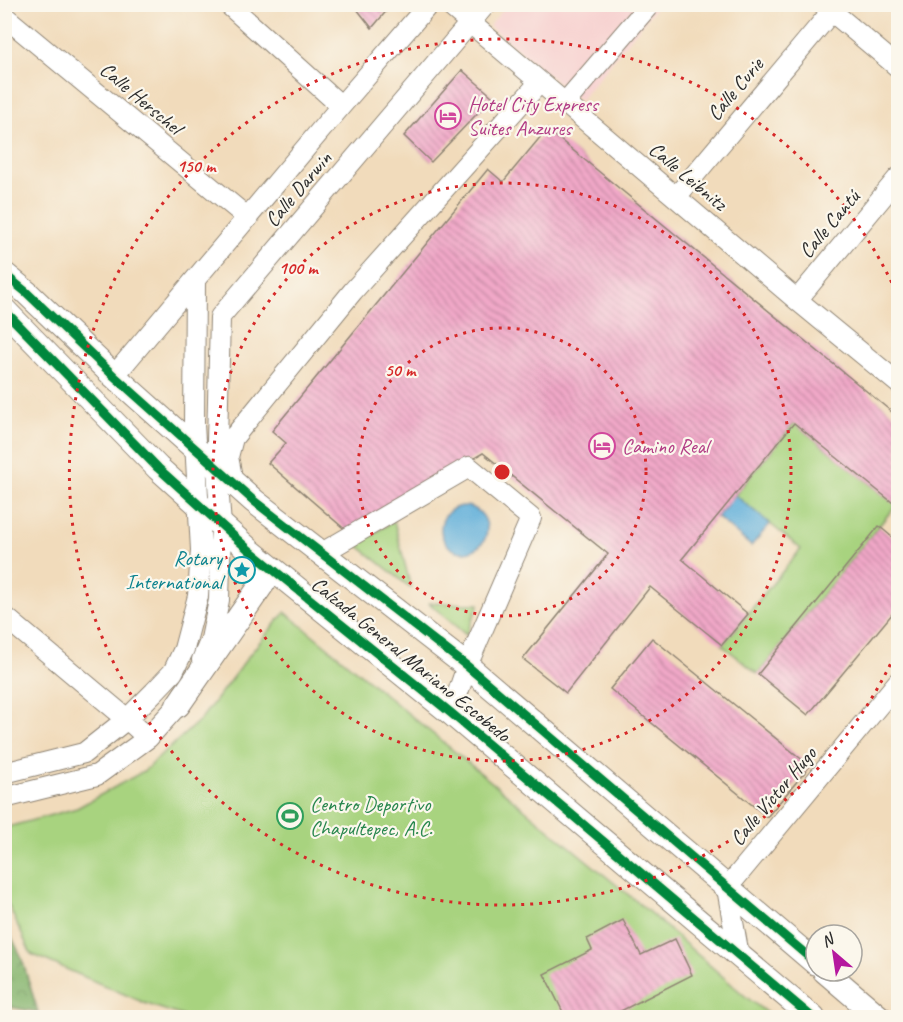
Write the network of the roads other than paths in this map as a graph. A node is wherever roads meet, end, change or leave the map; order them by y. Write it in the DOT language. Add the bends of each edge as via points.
graph roads {
  1 [pos="228,4"];
  2 [pos="429,4"];
  3 [pos="448,4"];
  4 [pos="486,4"];
  5 [pos="650,4"];
  6 [pos="827,8"];
  7 [pos="4,16"];
  8 [pos="470,24"];
  9 [pos="898,67"];
  10 [pos="539,83"];
  11 [pos="564,104"];
  12 [pos="341,105"];
  13 [pos="898,178"];
  14 [pos="676,197"];
  15 [pos="248,218"];
  16 [pos="4,274"];
  17 [pos="195,281"];
  18 [pos="797,300"];
  19 [pos="4,310"];
  20 [pos="114,376"];
  21 [pos="898,383"];
  22 [pos="195,449"];
  23 [pos="225,476"];
  24 [pos="198,505"];
  25 [pos="221,526"];
  26 [pos="322,553"];
  27 [pos="272,570"];
  28 [pos="4,616"];
  29 [pos="467,666"];
  30 [pos="895,695"];
  31 [pos="178,705"];
  32 [pos="451,713"];
  33 [pos="127,719"];
  34 [pos="148,738"];
  35 [pos="4,773"];
  36 [pos="4,798"];
  37 [pos="727,888"];
  38 [pos="804,953"];
  39 [pos="739,956"];
  40 [pos="839,983"];
  41 [pos="813,1017"];
  42 [pos="880,1017"];
  1 -- 12 [label="street"];
  2 -- 12 [label="street, Calle Darwin"];
  3 -- 8 [label="street, Calle Leibnitz"];
  4 -- 8 [label="street, Calle Darwin"];
  5 -- 11 [label="street"];
  6 -- 9 [label="street"];
  6 -- 14 [label="street, Calle Curie"];
  7 -- 15 [label="street, Calle Herschel"];
  8 -- 10 [label="street, Calle Leibnitz"];
  8 -- 23 [label="street, Calle Darwin" via="220,317"];
  10 -- 11 [label="street, Calle Leibnitz"];
  10 -- 23 [label="street" via="353,291 233,438"];
  11 -- 14 [label="street, Calle Leibnitz"];
  12 -- 15 [label="street, Calle Darwin"];
  13 -- 18 [label="street, Calle Cantú"];
  14 -- 18 [label="street, Calle Leibnitz"];
  15 -- 17 [label="street, Calle Darwin"];
  16 -- 20 [label="main road, Calzada General Mariano Escobedo"];
  17 -- 20 [label="street, Calle Darwin"];
  17 -- 22 [label="street"];
  18 -- 21 [label="street, Calle Leibnitz"];
  19 -- 24 [label="main road, Calzada General Mariano Escobedo"];
  20 -- 22 [label="main road, Calzada General Mariano Escobedo"];
  22 -- 23 [label="main road, Calzada General Mariano Escobedo"];
  22 -- 24 [label="street"];
  23 -- 25 [label="street"];
  23 -- 26 [label="main road, Calzada General Mariano Escobedo"];
  24 -- 25 [label="main road, Calzada General Mariano Escobedo"];
  24 -- 33 [label="street" via="198,596 184,649 173,672"];
  25 -- 27 [label="main road, Calzada General Mariano Escobedo"];
  25 -- 31 [label="street" via="219,600 211,639"];
  26 -- 29 [label="main road, Calzada General Mariano Escobedo"];
  26 -- 29 [label="street" via="469,467 531,518"];
  27 -- 31 [label="main road"];
  27 -- 32 [label="main road, Calzada General Mariano Escobedo"];
  28 -- 33 [label="street"];
  29 -- 32 [label="street"];
  29 -- 37 [label="main road, Calzada General Mariano Escobedo"];
  30 -- 37 [label="street, Calle Víctor Hugo"];
  31 -- 34 [label="street"];
  32 -- 39 [label="main road, Calzada General Mariano Escobedo"];
  33 -- 34 [label="street"];
  33 -- 35 [label="street" via="84,753"];
  34 -- 36 [label="street" via="97,776"];
  37 -- 38 [label="main road, Calzada General Mariano Escobedo"];
  37 -- 39 [label="street"];
  39 -- 41 [label="main road, Calzada General Mariano Escobedo"];
  40 -- 42 [label="main road"];
}
